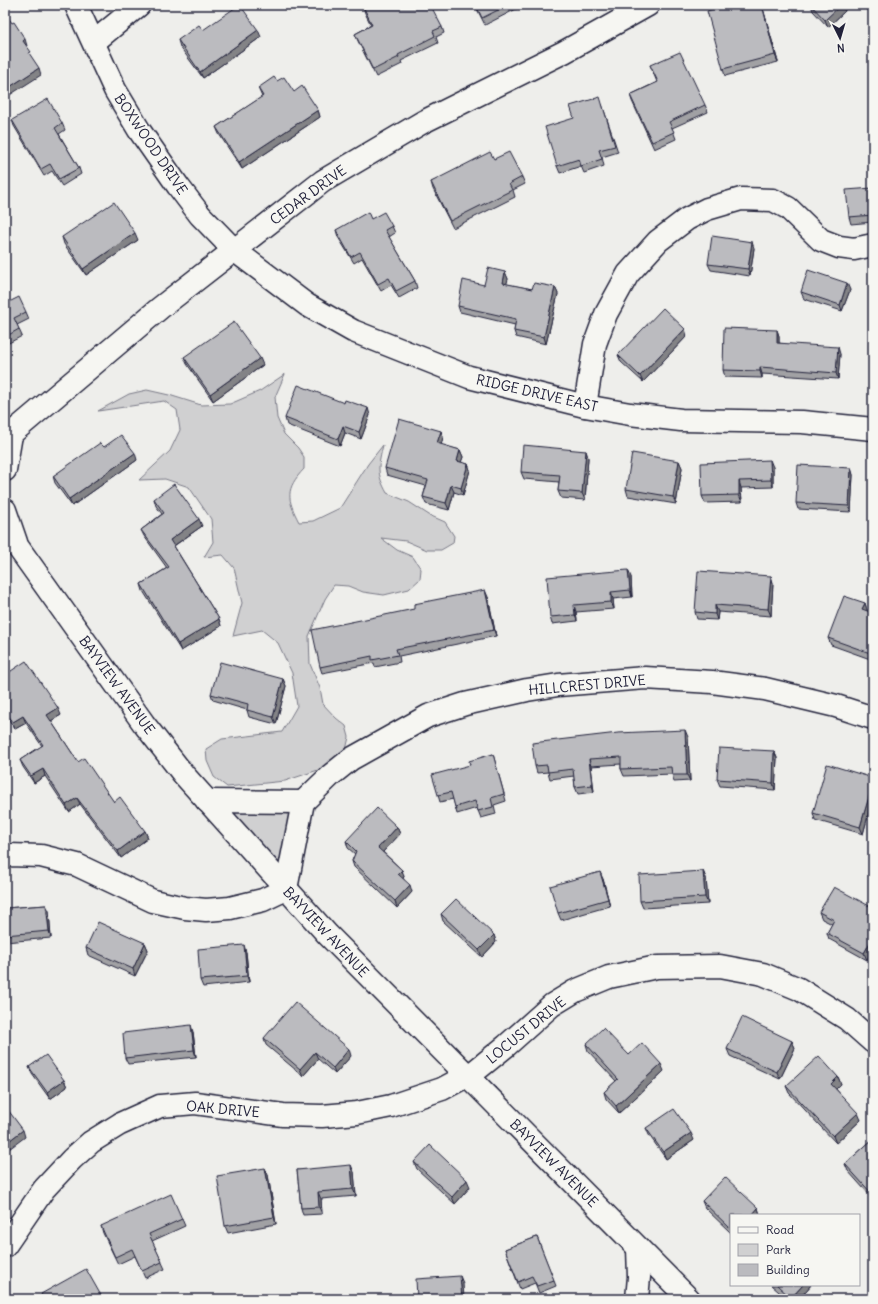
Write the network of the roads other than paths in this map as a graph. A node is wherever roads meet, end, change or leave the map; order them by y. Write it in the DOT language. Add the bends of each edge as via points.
graph roads {
  1 [pos="76,5"];
  2 [pos="139,5"];
  3 [pos="648,5"];
  4 [pos="94,42"];
  5 [pos="873,245"];
  6 [pos="234,250"];
  7 [pos="585,406"];
  8 [pos="873,429"];
  9 [pos="7,436"];
  10 [pos="5,470"];
  11 [pos="5,510"];
  12 [pos="5,529"];
  13 [pos="12,545"];
  14 [pos="873,718"];
  15 [pos="207,801"];
  16 [pos="303,802"];
  17 [pos="5,856"];
  18 [pos="286,889"];
  19 [pos="873,1042"];
  20 [pos="468,1075"];
  21 [pos="5,1246"];
  22 [pos="638,1248"];
  23 [pos="637,1299"];
  24 [pos="689,1299"];
  1 -- 4 [label="street, BOXWOOD DRIVE"];
  2 -- 4 [label="street"];
  3 -- 6 [label="street, CEDAR DRIVE" via="564,52 423,122 323,181"];
  4 -- 6 [label="street, BOXWOOD DRIVE" via="115,90 139,130 200,215"];
  5 -- 7 [label="street" via="854,249 821,240 788,208 773,200 741,199 707,209 687,219 658,241 628,274 606,314 595,344"];
  6 -- 7 [label="street, RIDGE DRIVE EAST" via="307,305 354,331 469,377"];
  6 -- 9 [label="street, CEDAR DRIVE" via="160,308"];
  7 -- 8 [label="street, RIDGE DRIVE EAST" via="681,420 802,422"];
  9 -- 10 [label="street"];
  11 -- 13 [label="street"];
  12 -- 13 [label="street, BAYVIEW AVENUE"];
  13 -- 15 [label="street, BAYVIEW AVENUE" via="144,724"];
  14 -- 16 [label="street, HILLCREST DRIVE" via="765,689 712,682 645,678 558,685 465,704 428,716 351,759"];
  15 -- 16 [label="street"];
  15 -- 18 [label="street, BAYVIEW AVENUE"];
  16 -- 18 [label="street"];
  17 -- 18 [label="street" via="41,856 77,865 153,901 185,908 230,908 264,900"];
  18 -- 20 [label="street, BAYVIEW AVENUE" via="328,936"];
  19 -- 20 [label="street, LOCUST DRIVE" via="847,1019 799,989 763,974 720,966 657,967 609,977 575,991 552,1005 506,1046"];
  20 -- 21 [label="street, OAK DRIVE" via="442,1089 391,1106 356,1113 322,1116 283,1115 195,1103 160,1106 120,1124 91,1142 72,1159 44,1189"];
  20 -- 22 [label="street, BAYVIEW AVENUE"];
  22 -- 23 [label="street"];
  22 -- 24 [label="street, BAYVIEW AVENUE"];
}
